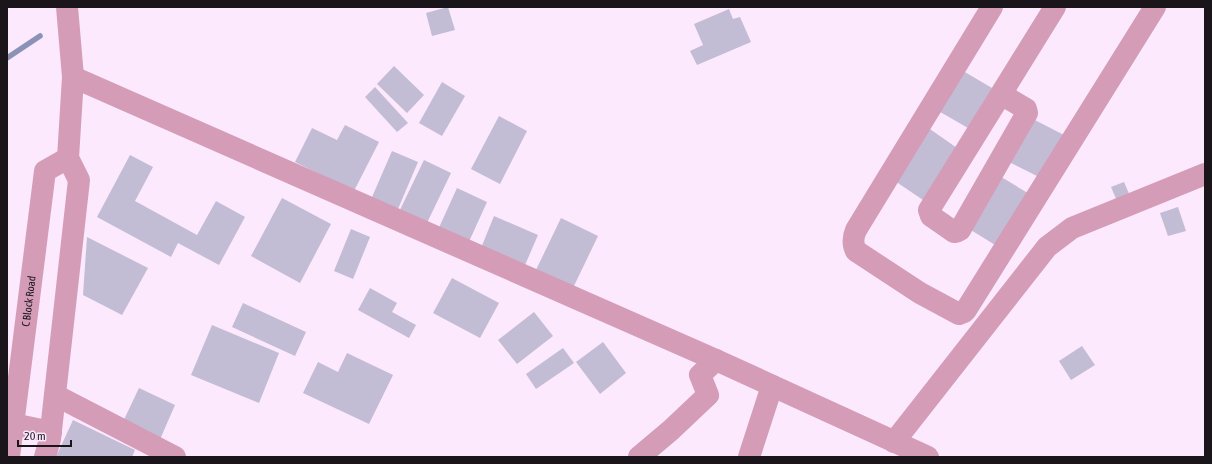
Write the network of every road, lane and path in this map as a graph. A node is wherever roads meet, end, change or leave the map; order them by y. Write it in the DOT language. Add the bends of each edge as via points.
graph roads {
  1 [pos="67,7"];
  2 [pos="992,7"];
  3 [pos="1055,7"];
  4 [pos="1155,7"];
  5 [pos="73,77"];
  6 [pos="1002,94"];
  7 [pos="968,147"];
  8 [pos="68,158"];
  9 [pos="997,164"];
  10 [pos="1205,174"];
  11 [pos="716,360"];
  12 [pos="772,386"];
  13 [pos="55,395"];
  14 [pos="13,424"];
  15 [pos="51,432"];
  16 [pos="894,442"];
  17 [pos="9,457"];
  18 [pos="45,457"];
  19 [pos="175,457"];
  20 [pos="640,457"];
  21 [pos="749,457"];
  22 [pos="928,457"];
  1 -- 5 [label="street"];
  2 -- 4 [label="street" via="856,230 853,240 856,251 920,293 958,314 966,310"];
  3 -- 6 [label="street"];
  5 -- 8 [label="street"];
  5 -- 11 [label="street"];
  6 -- 7 [label="street"];
  6 -- 9 [label="street" via="1027,111"];
  7 -- 9 [label="street"];
  7 -- 9 [label="street" via="930,210 931,216 954,232 960,230"];
  8 -- 13 [label="street" via="79,180"];
  8 -- 14 [label="street, C Block Road" via="45,171"];
  10 -- 16 [label="street" via="1072,228 1047,247"];
  11 -- 12 [label="street"];
  11 -- 20 [label="street" via="700,375 708,395"];
  12 -- 16 [label="street"];
  12 -- 21 [label="street"];
  13 -- 15 [label="street"];
  13 -- 19 [label="street"];
  14 -- 15 [label="street"];
  14 -- 17 [label="street, C Block Road"];
  15 -- 18 [label="street"];
  16 -- 22 [label="street"];
}
